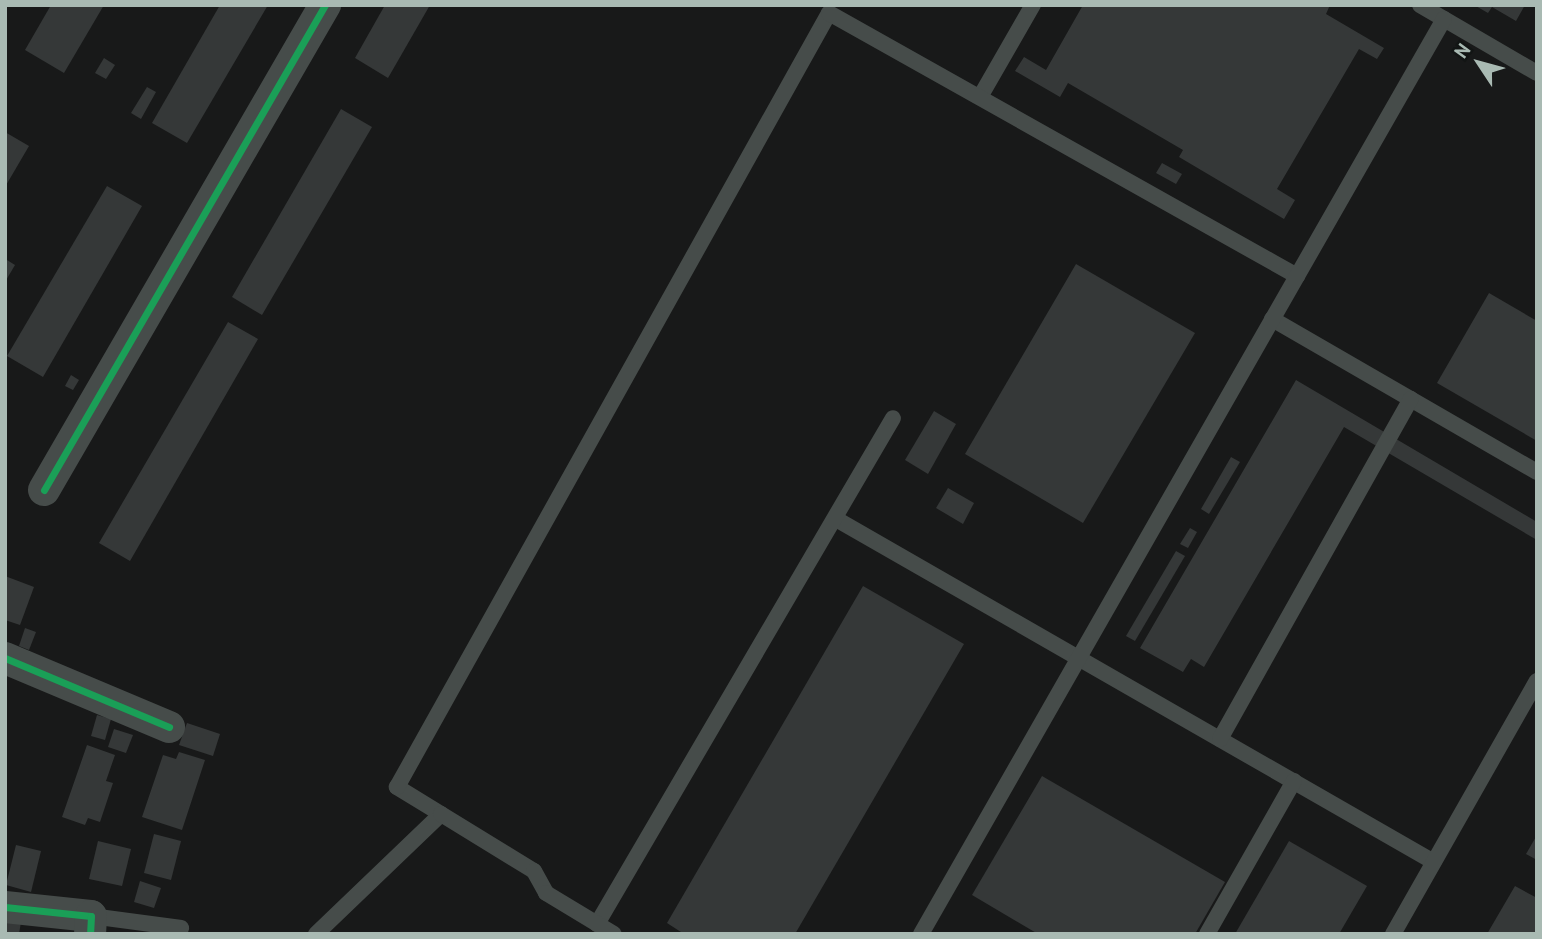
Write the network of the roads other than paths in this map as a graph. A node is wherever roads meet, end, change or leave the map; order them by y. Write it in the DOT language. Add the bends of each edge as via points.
graph roads {
  1 [pos="326,5"];
  2 [pos="1033,5"];
  3 [pos="1420,5"];
  4 [pos="1444,19"];
  5 [pos="1537,73"];
  6 [pos="980,97"];
  7 [pos="1297,276"];
  8 [pos="1272,319"];
  9 [pos="1410,399"];
  10 [pos="893,418"];
  11 [pos="1537,472"];
  12 [pos="44,490"];
  13 [pos="836,519"];
  14 [pos="5,658"];
  15 [pos="1079,659"];
  16 [pos="1537,681"];
  17 [pos="169,727"];
  18 [pos="1220,739"];
  19 [pos="1294,781"];
  20 [pos="441,814"];
  21 [pos="1434,862"];
  22 [pos="5,907"];
  23 [pos="597,924"];
  24 [pos="90,925"];
  25 [pos="181,928"];
  26 [pos="316,934"];
  27 [pos="614,934"];
  28 [pos="921,934"];
  29 [pos="1207,934"];
  30 [pos="1393,934"];
  1 -- 12 [label="street"];
  2 -- 6 [label="lane"];
  3 -- 4 [label="lane"];
  4 -- 5 [label="lane"];
  4 -- 7 [label="lane"];
  6 -- 7 [label="lane"];
  6 -- 20 [label="lane" via="829,13 397,787"];
  7 -- 8 [label="lane"];
  8 -- 9 [label="lane"];
  8 -- 15 [label="lane"];
  9 -- 11 [label="lane"];
  9 -- 18 [label="lane"];
  10 -- 13 [label="lane"];
  13 -- 15 [label="lane"];
  13 -- 23 [label="lane"];
  14 -- 17 [label="street"];
  15 -- 18 [label="lane"];
  15 -- 28 [label="lane"];
  16 -- 21 [label="lane"];
  18 -- 19 [label="lane"];
  19 -- 21 [label="lane"];
  19 -- 29 [label="lane"];
  20 -- 23 [label="lane" via="534,871 546,892"];
  20 -- 26 [label="lane"];
  21 -- 30 [label="lane"];
  22 -- 24 [label="street"];
  23 -- 27 [label="lane"];
  24 -- 25 [label="lane"];
}
